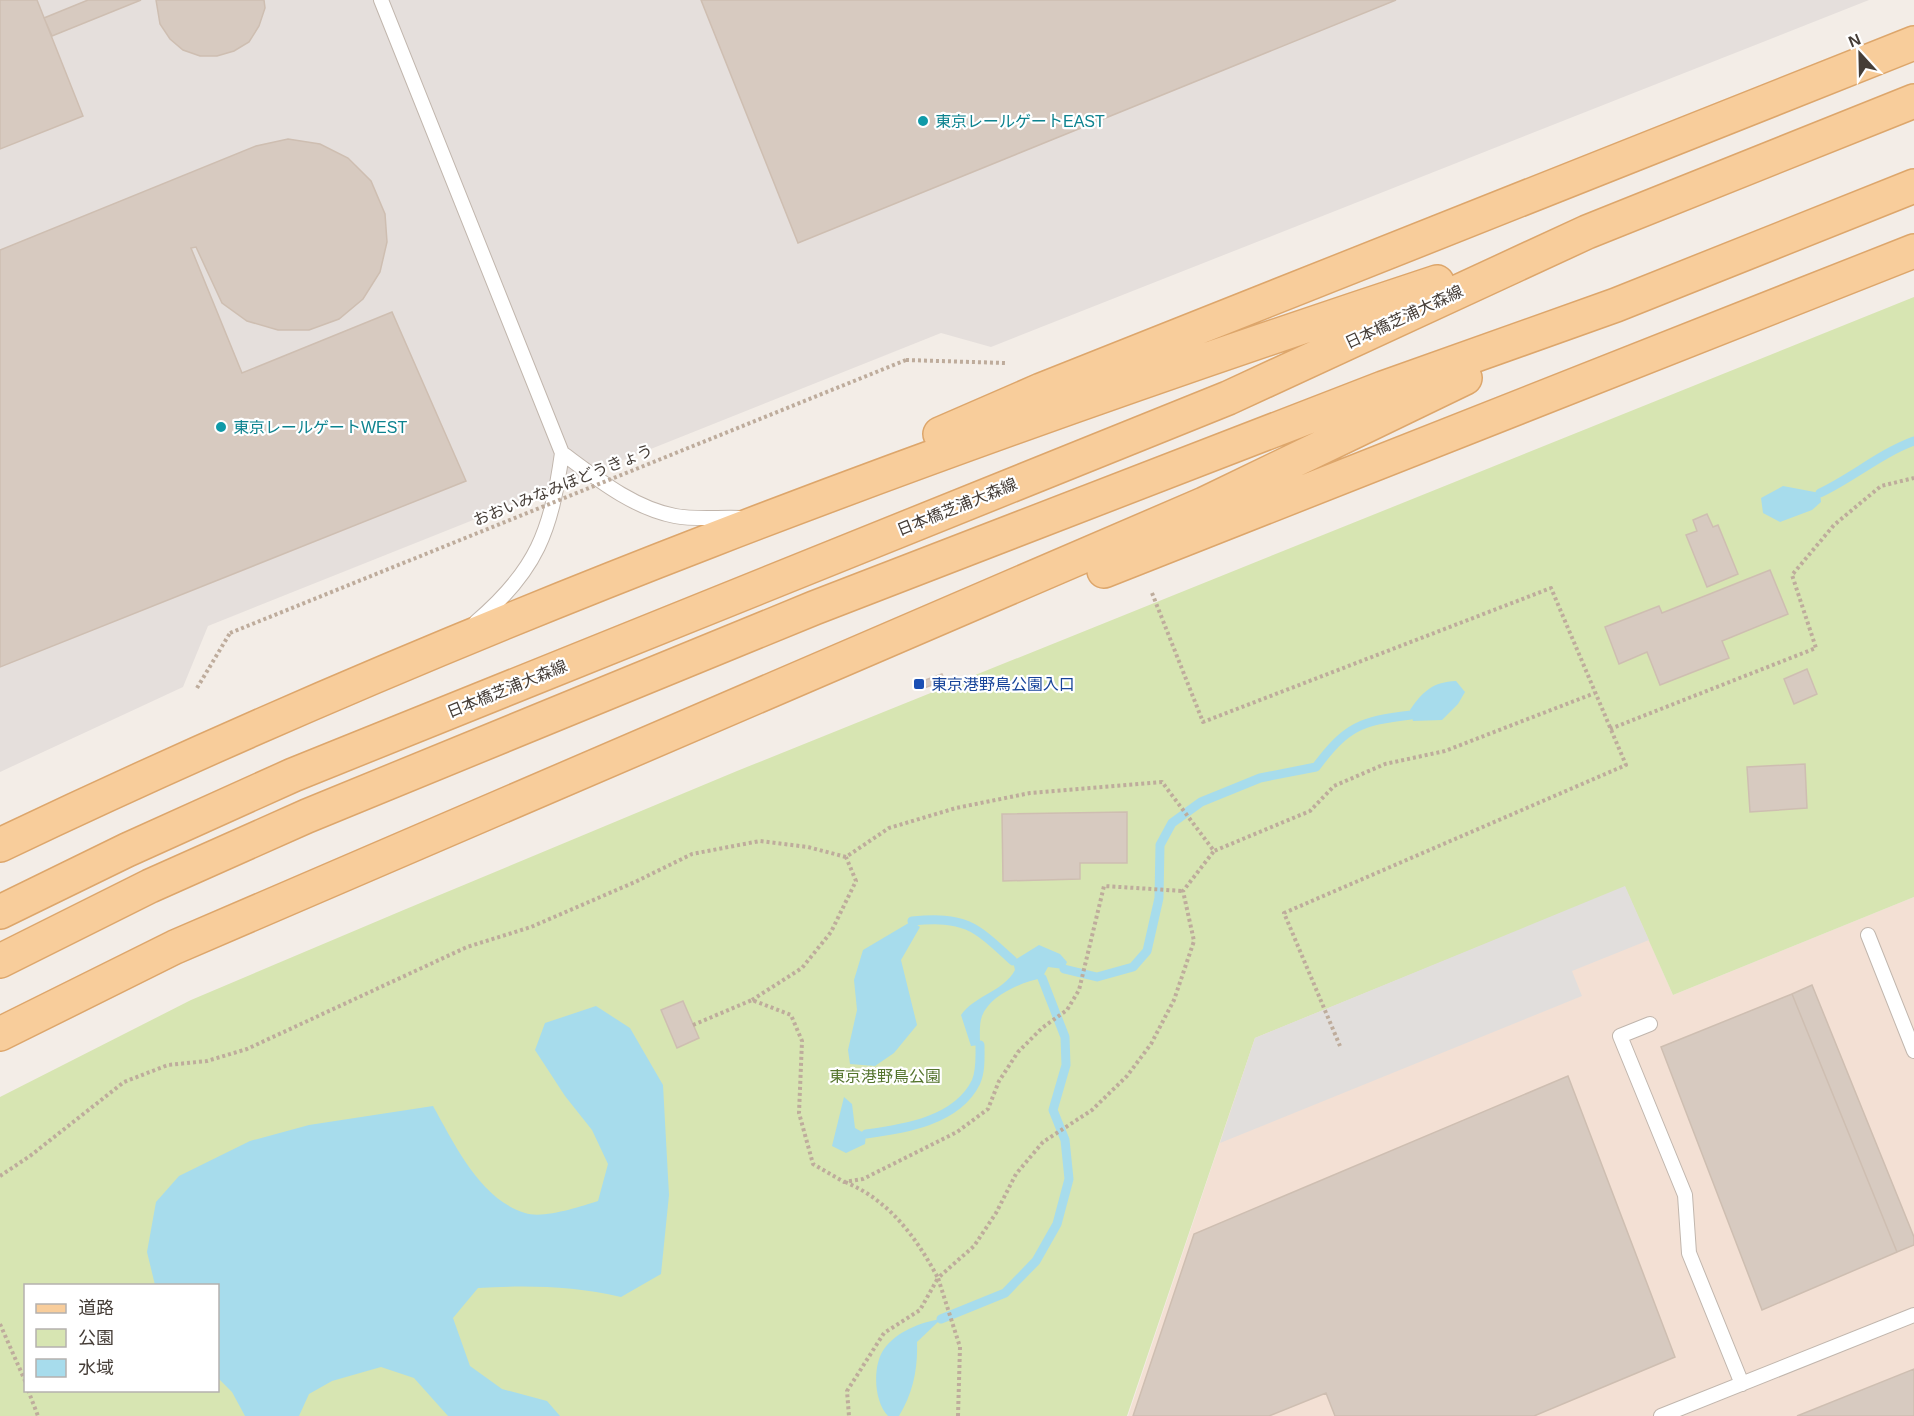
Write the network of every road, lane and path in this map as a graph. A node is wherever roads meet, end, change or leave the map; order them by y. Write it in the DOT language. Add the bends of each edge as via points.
graph roads {
  1 [pos="381,0"];
  2 [pos="1914,43"];
  3 [pos="1908,103"];
  4 [pos="1914,186"];
  5 [pos="1587,232"];
  6 [pos="1914,251"];
  7 [pos="1616,305"];
  8 [pos="1005,363"];
  9 [pos="562,453"];
  10 [pos="1914,478"];
  11 [pos="762,519"];
  12 [pos="1152,593"];
  13 [pos="447,647"];
  14 [pos="847,659"];
  15 [pos="197,688"];
  16 [pos="1595,693"];
  17 [pos="1610,729"];
  18 [pos="0,844"];
  19 [pos="1214,851"];
  20 [pos="846,857"];
  21 [pos="1182,891"];
  22 [pos="0,912"];
  23 [pos="1868,935"];
  24 [pos="0,961"];
  25 [pos="752,1000"];
  26 [pos="1650,1023"];
  27 [pos="693,1025"];
  28 [pos="0,1034"];
  29 [pos="1340,1046"];
  30 [pos="1914,1052"];
  31 [pos="0,1176"];
  32 [pos="844,1182"];
  33 [pos="938,1278"];
  34 [pos="1914,1315"];
  35 [pos="0,1324"];
  36 [pos="24,1378"];
  37 [pos="1742,1384"];
  38 [pos="29,1392"];
  39 [pos="38,1416"];
  40 [pos="849,1416"];
  41 [pos="958,1416"];
  42 [pos="1661,1416"];
  1 -- 9 [label="lane"];
  2 -- 11 [label="main road" via="987,412"];
  3 -- 5 [label="main road, 日本橋芝浦大森線"];
  4 -- 7 [label="main road"];
  5 -- 11 [label="main road" via="1338,315"];
  5 -- 22 [label="main road, 日本橋芝浦大森線" via="1228,398 293,775"];
  6 -- 14 [label="main road" via="1043,595"];
  7 -- 14 [label="main road" via="1204,504"];
  7 -- 24 [label="main road" via="1383,388 792,617 307,816 150,886"];
  8 -- 15 [label="path, おおいみなみほどうきょう, bridge" via="906,360 230,633"];
  9 -- 11 [label="lane" via="606,486 675,516"];
  9 -- 13 [label="lane" via="555,503 540,548 520,579"];
  10 -- 17 [label="path" via="1881,486 1834,525 1792,575 1816,648"];
  11 -- 13 [label="main road"];
  12 -- 16 [label="path" via="1203,722 1551,588"];
  13 -- 18 [label="main road" via="140,778"];
  14 -- 28 [label="main road" via="175,947"];
  16 -- 17 [label="path"];
  16 -- 19 [label="path" via="1445,751 1385,764 1334,786 1310,811"];
  17 -- 29 [label="path" via="1626,765 1284,913"];
  19 -- 20 [label="path" via="1162,782 1030,793 956,808 889,828"];
  19 -- 21 [label="path"];
  20 -- 25 [label="path" via="856,881 831,932 802,968"];
  20 -- 31 [label="path" via="760,841 692,854 531,927 467,947 247,1049 207,1061 168,1065 124,1082"];
  21 -- 32 [label="path" via="1104,886 1079,990 1067,1010 1018,1052 999,1081 988,1109 957,1132 863,1179"];
  21 -- 33 [label="path" via="1194,941 1174,1000 1151,1044 1127,1076 1092,1110 1043,1142 1016,1174 974,1246"];
  23 -- 30 [label="lane"];
  25 -- 27 [label="path"];
  25 -- 32 [label="path" via="791,1015 802,1041 799,1113 813,1164"];
  26 -- 37 [label="lane" via="1620,1036 1684,1195 1689,1253"];
  32 -- 33 [label="path" via="865,1190 892,1212 921,1247"];
  33 -- 40 [label="path" via="920,1310 884,1333 847,1391"];
  33 -- 41 [label="path" via="960,1347"];
  34 -- 37 [label="lane"];
  35 -- 36 [label="path"];
  37 -- 42 [label="lane"];
  38 -- 39 [label="path"];
}
